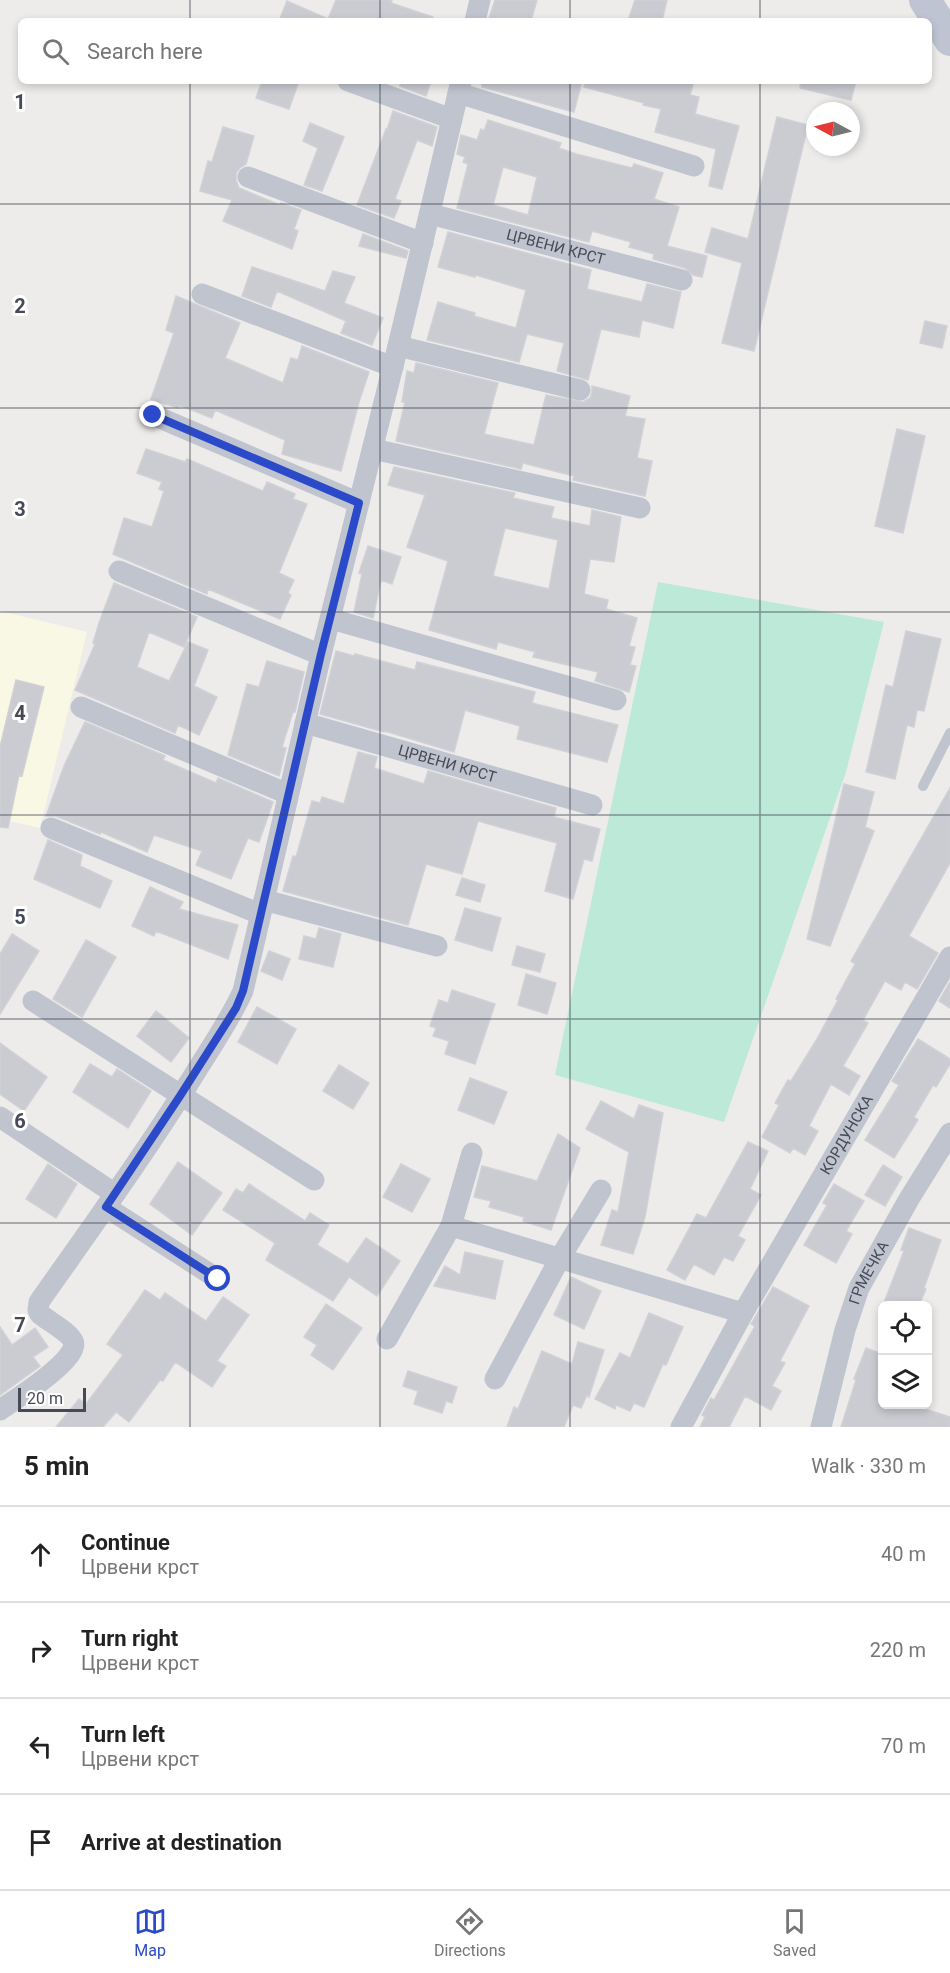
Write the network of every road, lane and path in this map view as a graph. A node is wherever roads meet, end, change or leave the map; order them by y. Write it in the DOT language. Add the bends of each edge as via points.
graph roads {
  1 [pos="480,0"];
  2 [pos="925,0"];
  3 [pos="476,18"];
  4 [pos="950,40"];
  5 [pos="356,84"];
  6 [pos="459,87"];
  7 [pos="452,119"];
  8 [pos="694,166"];
  9 [pos="248,177"];
  10 [pos="430,214"];
  11 [pos="423,243"];
  12 [pos="682,280"];
  13 [pos="202,294"];
  14 [pos="396,357"];
  15 [pos="580,390"];
  16 [pos="153,415"];
  17 [pos="373,449"];
  18 [pos="359,503"];
  19 [pos="640,508"];
  20 [pos="119,571"];
  21 [pos="330,619"];
  22 [pos="321,654"];
  23 [pos="616,700"];
  24 [pos="81,708"];
  25 [pos="305,723"];
  26 [pos="950,734"];
  27 [pos="923,786"];
  28 [pos="288,794"];
  29 [pos="592,805"];
  30 [pos="51,828"];
  31 [pos="262,907"];
  32 [pos="437,946"];
  33 [pos="950,957"];
  34 [pos="33,1001"];
  35 [pos="180,1096"];
  36 [pos="0,1117"];
  37 [pos="950,1133"];
  38 [pos="472,1153"];
  39 [pos="314,1180"];
  40 [pos="601,1190"];
  41 [pos="111,1200"];
  42 [pos="451,1226"];
  43 [pos="560,1258"];
  44 [pos="218,1279"];
  45 [pos="743,1313"];
  46 [pos="387,1339"];
  47 [pos="495,1379"];
  48 [pos="0,1410"];
  49 [pos="681,1427"];
  50 [pos="821,1427"];
  1 -- 3 [label="street"];
  2 -- 4 [label="main road"];
  5 -- 7 [label="street"];
  6 -- 7 [label="street"];
  6 -- 8 [label="street"];
  7 -- 10 [label="street"];
  9 -- 11 [label="street"];
  10 -- 11 [label="street"];
  10 -- 12 [label="street, ЦРВЕНИ КРСТ"];
  11 -- 14 [label="street"];
  13 -- 14 [label="street"];
  14 -- 15 [label="street"];
  14 -- 17 [label="street"];
  16 -- 18 [label="street"];
  17 -- 18 [label="street"];
  17 -- 19 [label="street"];
  18 -- 21 [label="street"];
  20 -- 22 [label="street"];
  21 -- 22 [label="street"];
  21 -- 23 [label="street"];
  22 -- 25 [label="street"];
  24 -- 28 [label="street"];
  25 -- 28 [label="street"];
  25 -- 29 [label="street, ЦРВЕНИ КРСТ"];
  26 -- 27 [label="lane"];
  28 -- 31 [label="street"];
  30 -- 31 [label="street"];
  31 -- 32 [label="street"];
  31 -- 35 [label="street" via="236,1008"];
  33 -- 45 [label="street, КОРДУНСКА"];
  34 -- 35 [label="street"];
  35 -- 39 [label="street"];
  35 -- 41 [label="street"];
  36 -- 41 [label="street"];
  37 -- 50 [label="street, ГРМЕЧКА" via="859,1288"];
  38 -- 42 [label="street"];
  40 -- 43 [label="street"];
  41 -- 44 [label="street"];
  41 -- 48 [label="street" via="39,1302 40,1314 72,1338 73,1350 43,1380"];
  42 -- 43 [label="street"];
  42 -- 46 [label="street"];
  43 -- 45 [label="street"];
  43 -- 47 [label="street"];
  45 -- 49 [label="street, КОРДУНСКА"];
}
